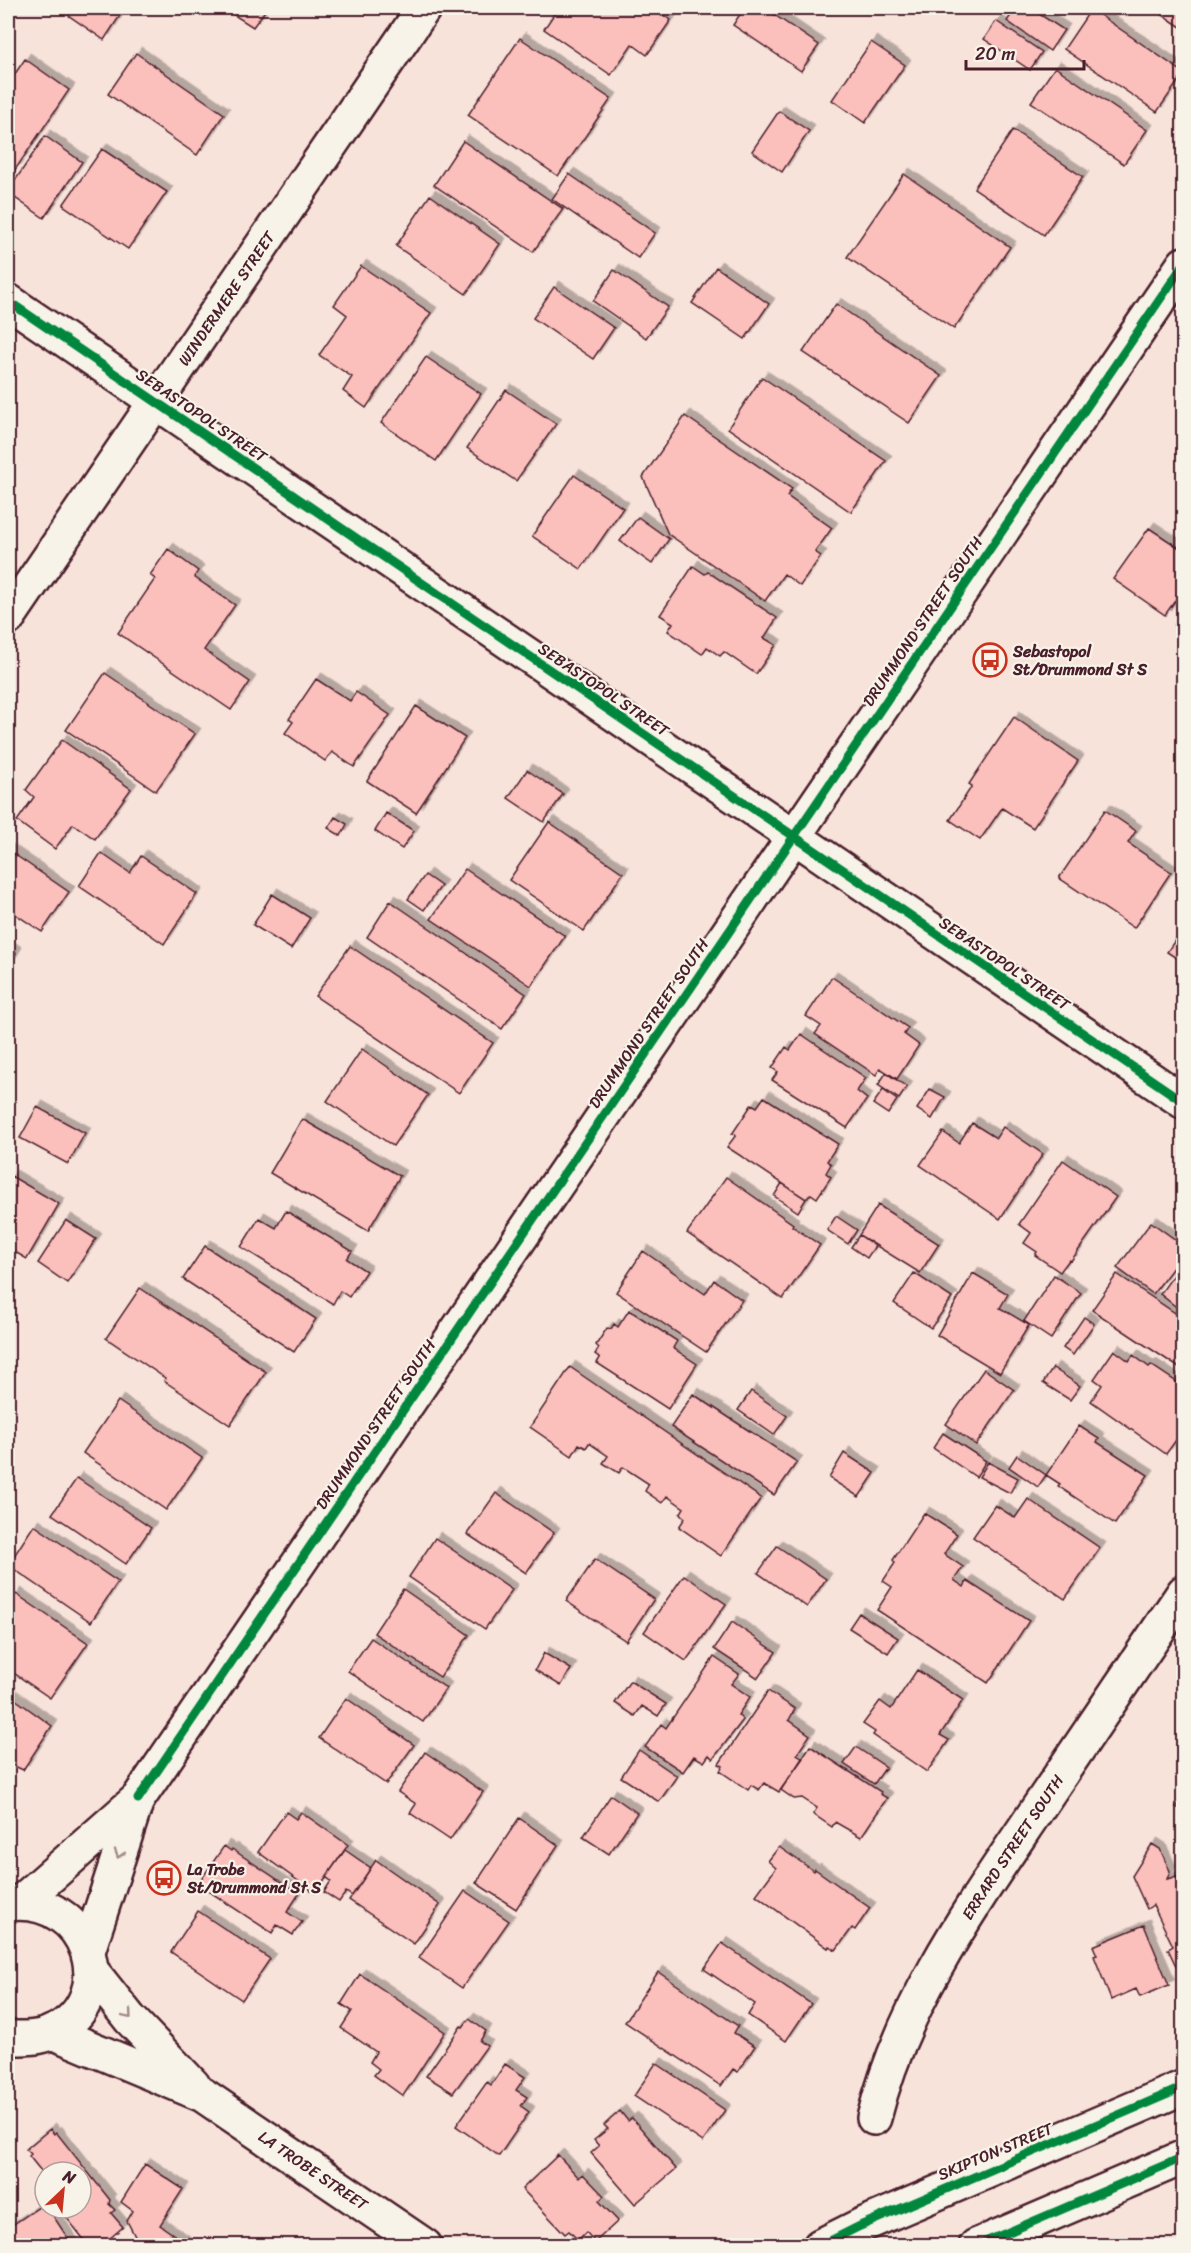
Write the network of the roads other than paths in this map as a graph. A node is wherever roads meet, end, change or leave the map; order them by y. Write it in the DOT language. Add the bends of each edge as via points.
graph roads {
  1 [pos="424,8"];
  2 [pos="1184,264"];
  3 [pos="8,301"];
  4 [pos="155,402"];
  5 [pos="8,618"];
  6 [pos="795,836"];
  7 [pos="1184,1102"];
  8 [pos="1184,1592"];
  9 [pos="138,1799"];
  10 [pos="14,1903"];
  11 [pos="89,1960"];
  12 [pos="25,2041"];
  13 [pos="1184,2087"];
  14 [pos="203,2095"];
  15 [pos="874,2118"];
  16 [pos="1184,2157"];
  17 [pos="425,2246"];
  18 [pos="820,2246"];
  19 [pos="976,2246"];
  1 -- 4 [label="main road, WINDERMERE STREET"];
  2 -- 6 [label="main road, DRUMMOND STREET SOUTH"];
  3 -- 4 [label="main road, SEBASTOPOL STREET"];
  4 -- 5 [label="main road, WINDERMERE STREET"];
  4 -- 6 [label="main road, SEBASTOPOL STREET"];
  6 -- 7 [label="main road, SEBASTOPOL STREET"];
  6 -- 9 [label="main road, DRUMMOND STREET SOUTH"];
  8 -- 15 [label="main road, ERRARD STREET SOUTH" via="939,1961 898,2043"];
  9 -- 10 [label="main road, DRUMMOND STREET SOUTH"];
  9 -- 11 [label="main road, DRUMMOND STREET SOUTH, one-way"];
  10 -- 11 [label="main road, LA TROBE STREET" via="43,1906 63,1915 78,1931"];
  11 -- 12 [label="main road, DRUMMOND STREET SOUTH" via="88,1989 81,2007 68,2022"];
  11 -- 14 [label="main road, LA TROBE STREET, one-way" via="130,2019"];
  12 -- 14 [label="main road, LA TROBE STREET"];
  13 -- 18 [label="main road, SKIPTON STREET"];
  14 -- 17 [label="main road, LA TROBE STREET"];
  16 -- 19 [label="main road"];
}
